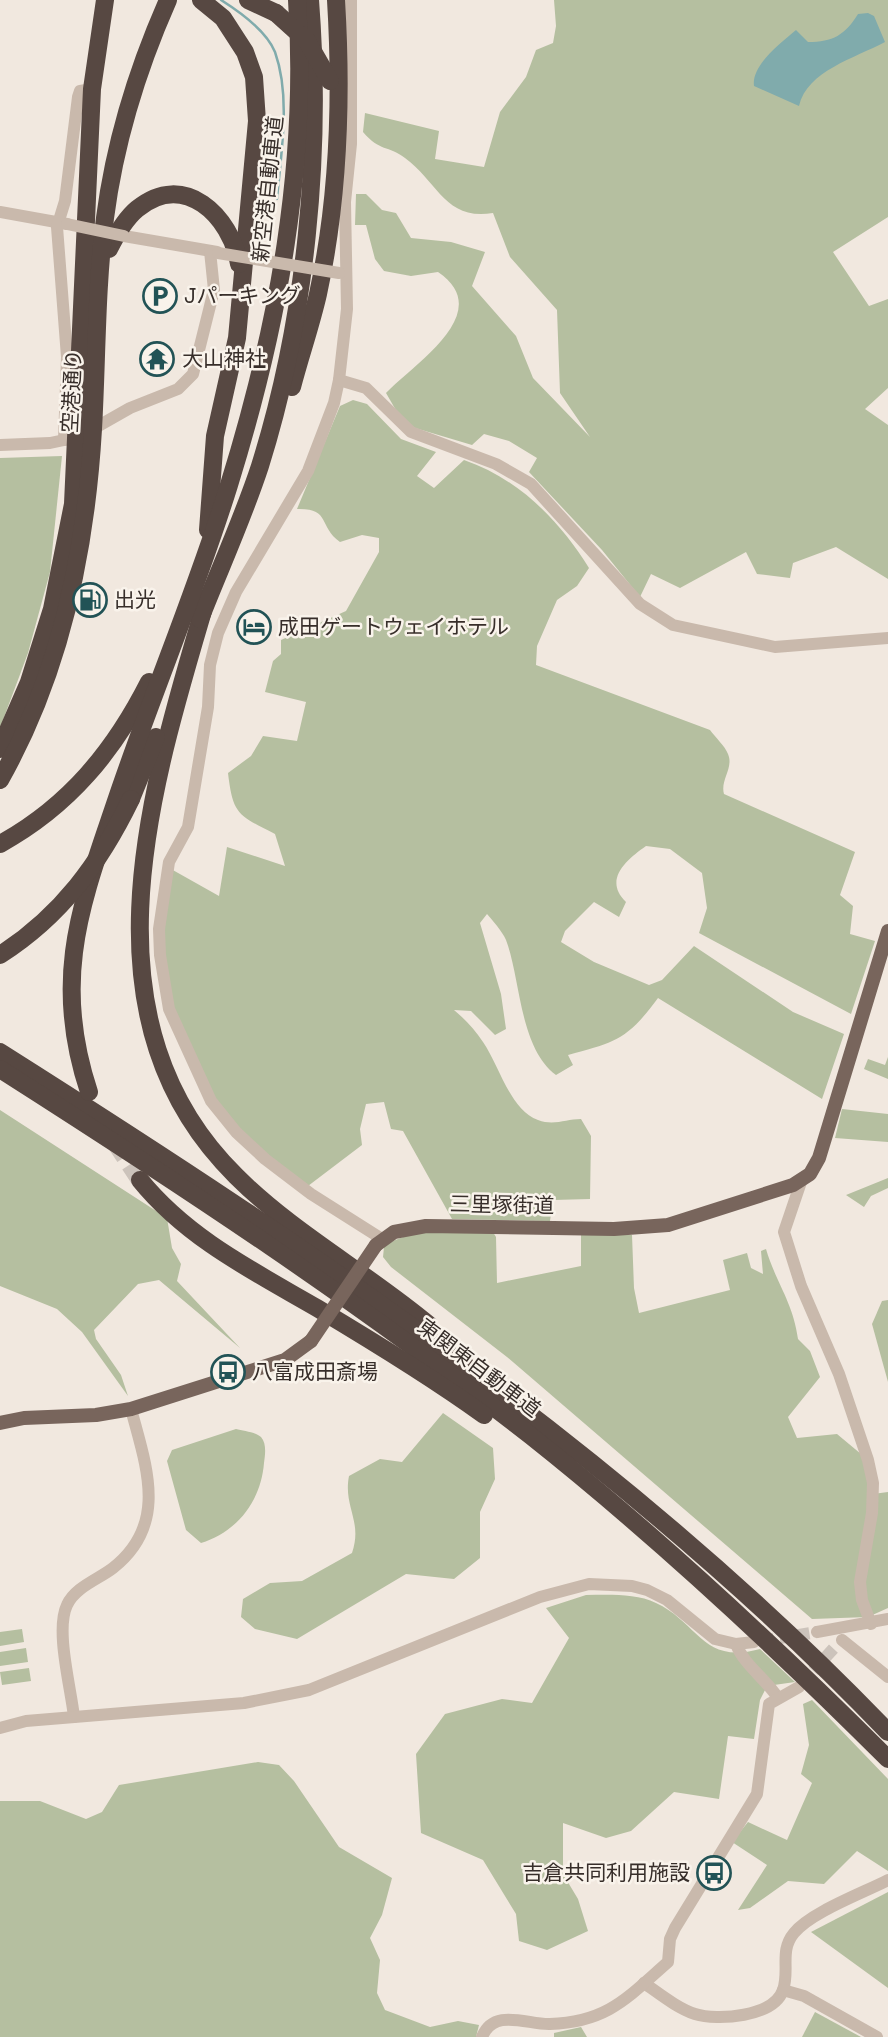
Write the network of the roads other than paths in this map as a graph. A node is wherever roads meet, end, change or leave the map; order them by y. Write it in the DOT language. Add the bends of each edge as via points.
graph roads {
  1 [pos="105,0"];
  2 [pos="168,0"];
  3 [pos="201,0"];
  4 [pos="248,0"];
  5 [pos="296,0"];
  6 [pos="310,0"];
  7 [pos="336,0"];
  8 [pos="351,0"];
  9 [pos="92,89"];
  10 [pos="338,144"];
  11 [pos="0,212"];
  12 [pos="63,223"];
  13 [pos="214,252"];
  14 [pos="101,273"];
  15 [pos="343,273"];
  16 [pos="241,291"];
  17 [pos="339,380"];
  18 [pos="94,408"];
  19 [pos="122,413"];
  20 [pos="78,436"];
  21 [pos="0,445"];
  22 [pos="224,558"];
  23 [pos="198,575"];
  24 [pos="203,611"];
  25 [pos="181,619"];
  26 [pos="888,638"];
  27 [pos="0,749"];
  28 [pos="0,780"];
  29 [pos="0,844"];
  30 [pos="888,930"];
  31 [pos="0,955"];
  32 [pos="0,1052"];
  33 [pos="0,1069"];
  34 [pos="89,1092"];
  35 [pos="802,1179"];
  36 [pos="140,1180"];
  37 [pos="379,1242"];
  38 [pos="131,1409"];
  39 [pos="538,1418"];
  40 [pos="0,1423"];
  41 [pos="661,1546"];
  42 [pos="888,1619"];
  43 [pos="871,1624"];
  44 [pos="817,1632"];
  45 [pos="840,1639"];
  46 [pos="754,1642"];
  47 [pos="736,1644"];
  48 [pos="888,1677"];
  49 [pos="799,1687"];
  50 [pos="778,1698"];
  51 [pos="74,1717"];
  52 [pos="0,1728"];
  53 [pos="888,1732"];
  54 [pos="888,1759"];
  55 [pos="888,1880"];
  56 [pos="644,1983"];
  57 [pos="783,1990"];
  58 [pos="482,2037"];
  59 [pos="877,2037"];
  1 -- 9 [label="highway, 空港通り"];
  2 -- 14 [label="highway, 空港通り" via="136,76 125,118 105,219"];
  3 -- 16 [label="highway" via="240,40 256,92 256,151"];
  4 -- 10 [label="highway, bridge" via="276,13 307,41 330,81"];
  5 -- 23 [label="highway, 新空港自動車道" via="299,108 289,236 248,416"];
  6 -- 22 [label="highway, 新空港自動車道" via="312,133 296,308 266,446"];
  7 -- 10 [label="highway"];
  8 -- 15 [label="street" via="351,144"];
  9 -- 12 [label="street" via="80,91 78,97"];
  9 -- 20 [label="highway, 空港通り"];
  10 -- 22 [label="highway" via="328,237 311,321 268,471"];
  11 -- 12 [label="street"];
  12 -- 13 [label="street, bridge"];
  12 -- 20 [label="street" via="67,357"];
  13 -- 15 [label="street, bridge"];
  13 -- 19 [label="street" via="214,290 193,374 178,389"];
  14 -- 16 [label="highway" via="113,242 137,209 153,200 181,196 211,209 227,227 237,250"];
  14 -- 18 [label="highway, 空港通り"];
  15 -- 17 [label="street" via="347,309"];
  16 -- 23 [label="highway" via="233,367 215,436 209,520"];
  17 -- 26 [label="street" via="366,388 411,432 496,464 531,484 640,604 673,625 775,647"];
  17 -- 37 [label="street" via="308,471 236,592 218,633 188,827 169,862 159,929 169,1009 211,1101 236,1132"];
  18 -- 19 [label="street" via="107,417"];
  18 -- 20 [label="highway, 空港通り"];
  19 -- 20 [label="street"];
  20 -- 21 [label="street"];
  20 -- 27 [label="highway, 空港通り" via="73,503 52,609 29,682"];
  20 -- 28 [label="highway, 空港通り" via="81,538 63,621 42,687"];
  22 -- 24 [label="highway, 新空港自動車道"];
  23 -- 25 [label="highway, 新空港自動車道"];
  24 -- 31 [label="highway, bridge" via="131,799 108,844 73,893 40,927"];
  24 -- 39 [label="highway" via="165,739 142,869 140,937 145,995 169,1081 209,1147 246,1186 396,1298"];
  25 -- 29 [label="highway" via="131,716 95,767 50,812"];
  25 -- 34 [label="highway" via="121,785 79,922 73,1017"];
  30 -- 35 [label="main road" via="819,1158"];
  32 -- 39 [label="highway, 東関東自動車道" via="315,1258"];
  33 -- 41 [label="highway, 東関東自動車道" via="357,1305 533,1438"];
  35 -- 37 [label="main road, 三里塚街道" via="778,1191 668,1225 426,1226 394,1232"];
  35 -- 43 [label="street" via="784,1232 868,1460 872,1513 860,1582"];
  36 -- 41 [label="highway" via="158,1202 200,1237 460,1398"];
  37 -- 38 [label="main road, bridge" via="312,1341 285,1360"];
  38 -- 40 [label="main road"];
  38 -- 51 [label="street" via="149,1475 148,1511 125,1557 66,1606 62,1628"];
  39 -- 53 [label="highway, 東関東自動車道" via="708,1559"];
  41 -- 54 [label="highway, 東関東自動車道" via="780,1652"];
  42 -- 43 [label="street"];
  43 -- 45 [label="street"];
  44 -- 45 [label="street"];
  45 -- 48 [label="street"];
  46 -- 47 [label="street"];
  47 -- 50 [label="street" via="740,1656 767,1680"];
  47 -- 51 [label="street" via="715,1639 667,1600 647,1590 589,1584 540,1597 309,1690 244,1703"];
  49 -- 50 [label="street"];
  50 -- 56 [label="street" via="769,1704 763,1768 754,1801 675,1928 668,1962"];
  51 -- 52 [label="street"];
  55 -- 57 [label="street" via="793,1934 783,1959"];
  56 -- 57 [label="street" via="691,2012 719,2017 764,2008"];
  56 -- 58 [label="street" via="617,2008 549,2025 499,2021"];
  57 -- 59 [label="street" via="804,1996"];
}
